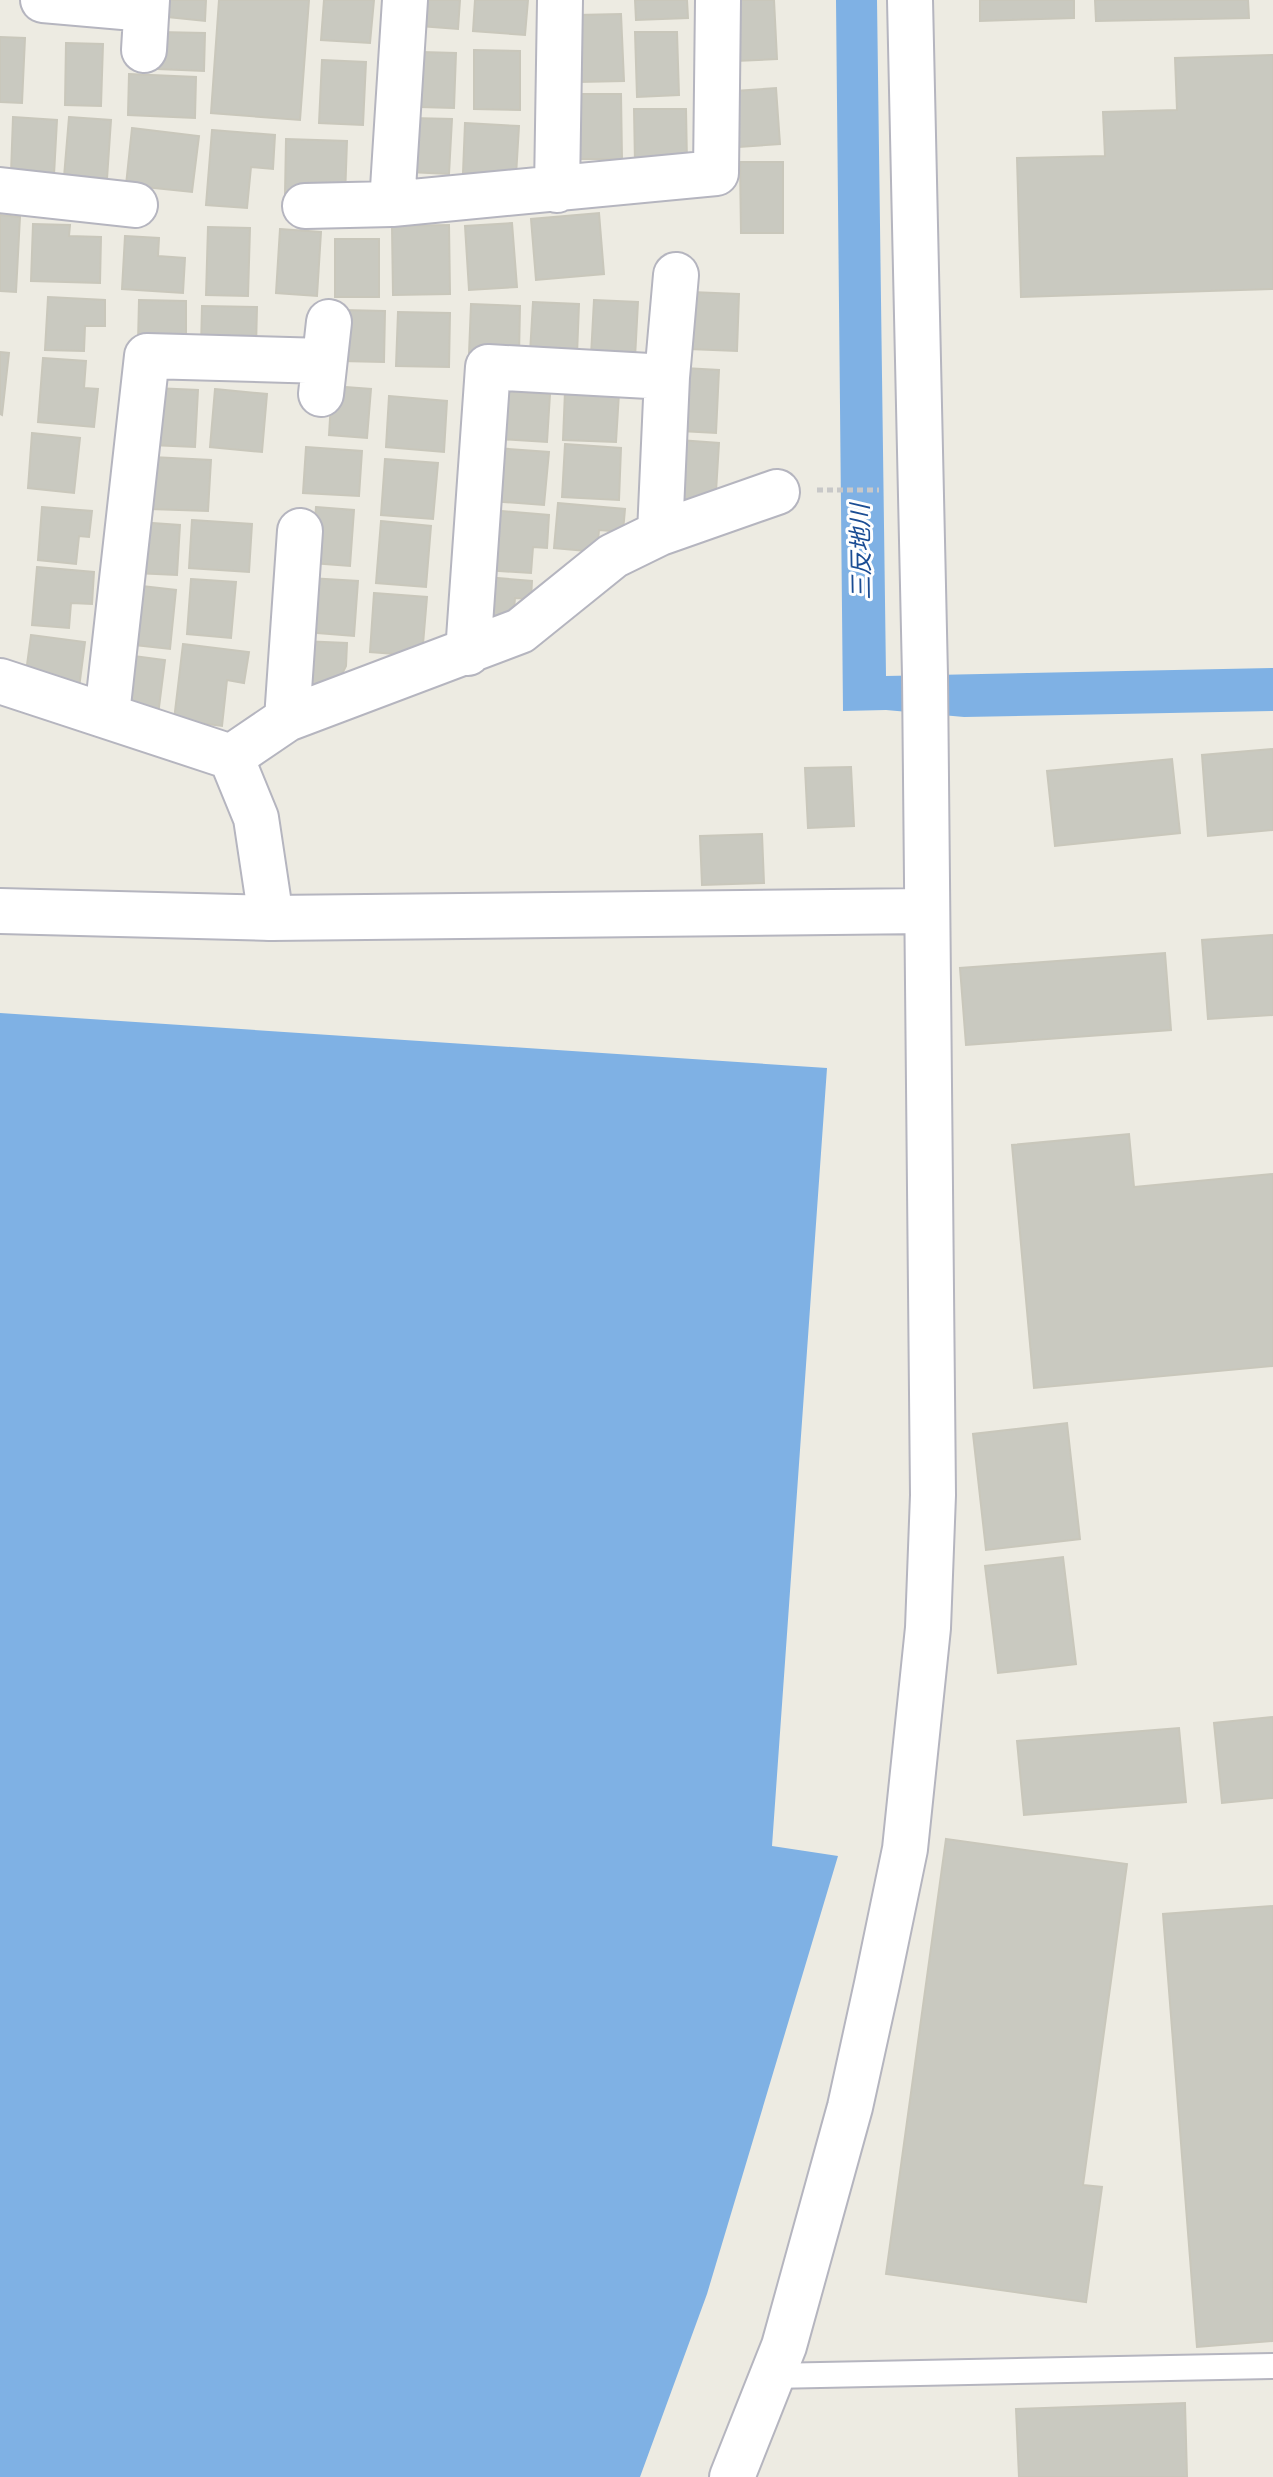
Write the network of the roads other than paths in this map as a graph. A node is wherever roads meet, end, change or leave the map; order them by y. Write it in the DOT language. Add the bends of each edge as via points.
graph roads {
  1 [pos="43,0"];
  2 [pos="405,0"];
  3 [pos="560,0"];
  4 [pos="718,0"];
  5 [pos="910,0"];
  6 [pos="146,20"];
  7 [pos="0,190"];
  8 [pos="557,190"];
  9 [pos="392,204"];
  10 [pos="135,205"];
  11 [pos="305,206"];
  12 [pos="676,275"];
  13 [pos="324,359"];
  14 [pos="667,377"];
  15 [pos="777,492"];
  16 [pos="300,531"];
  17 [pos="660,533"];
  18 [pos="468,653"];
  19 [pos="0,681"];
  20 [pos="107,714"];
  21 [pos="287,719"];
  22 [pos="231,757"];
  23 [pos="0,911"];
  24 [pos="927,911"];
  25 [pos="271,918"];
  26 [pos="1273,2366"];
  27 [pos="771,2376"];
  28 [pos="732,2477"];
  1 -- 6 [label="street"];
  2 -- 9 [label="street"];
  3 -- 8 [label="street"];
  4 -- 8 [label="street" via="716,173"];
  5 -- 24 [label="street"];
  7 -- 10 [label="street"];
  8 -- 9 [label="street"];
  9 -- 11 [label="street"];
  12 -- 14 [label="street"];
  13 -- 20 [label="street" via="147,356"];
  14 -- 17 [label="street"];
  14 -- 18 [label="street" via="488,367"];
  15 -- 17 [label="street"];
  16 -- 21 [label="street"];
  17 -- 18 [label="street" via="613,556 520,631"];
  18 -- 21 [label="street"];
  19 -- 20 [label="street"];
  20 -- 22 [label="street"];
  21 -- 22 [label="street"];
  22 -- 25 [label="street" via="256,818"];
  23 -- 25 [label="street"];
  24 -- 25 [label="street"];
  24 -- 27 [label="street" via="933,1495 928,1628 905,1849 850,2107"];
  26 -- 27 [label="lane"];
  27 -- 28 [label="street"];
}
